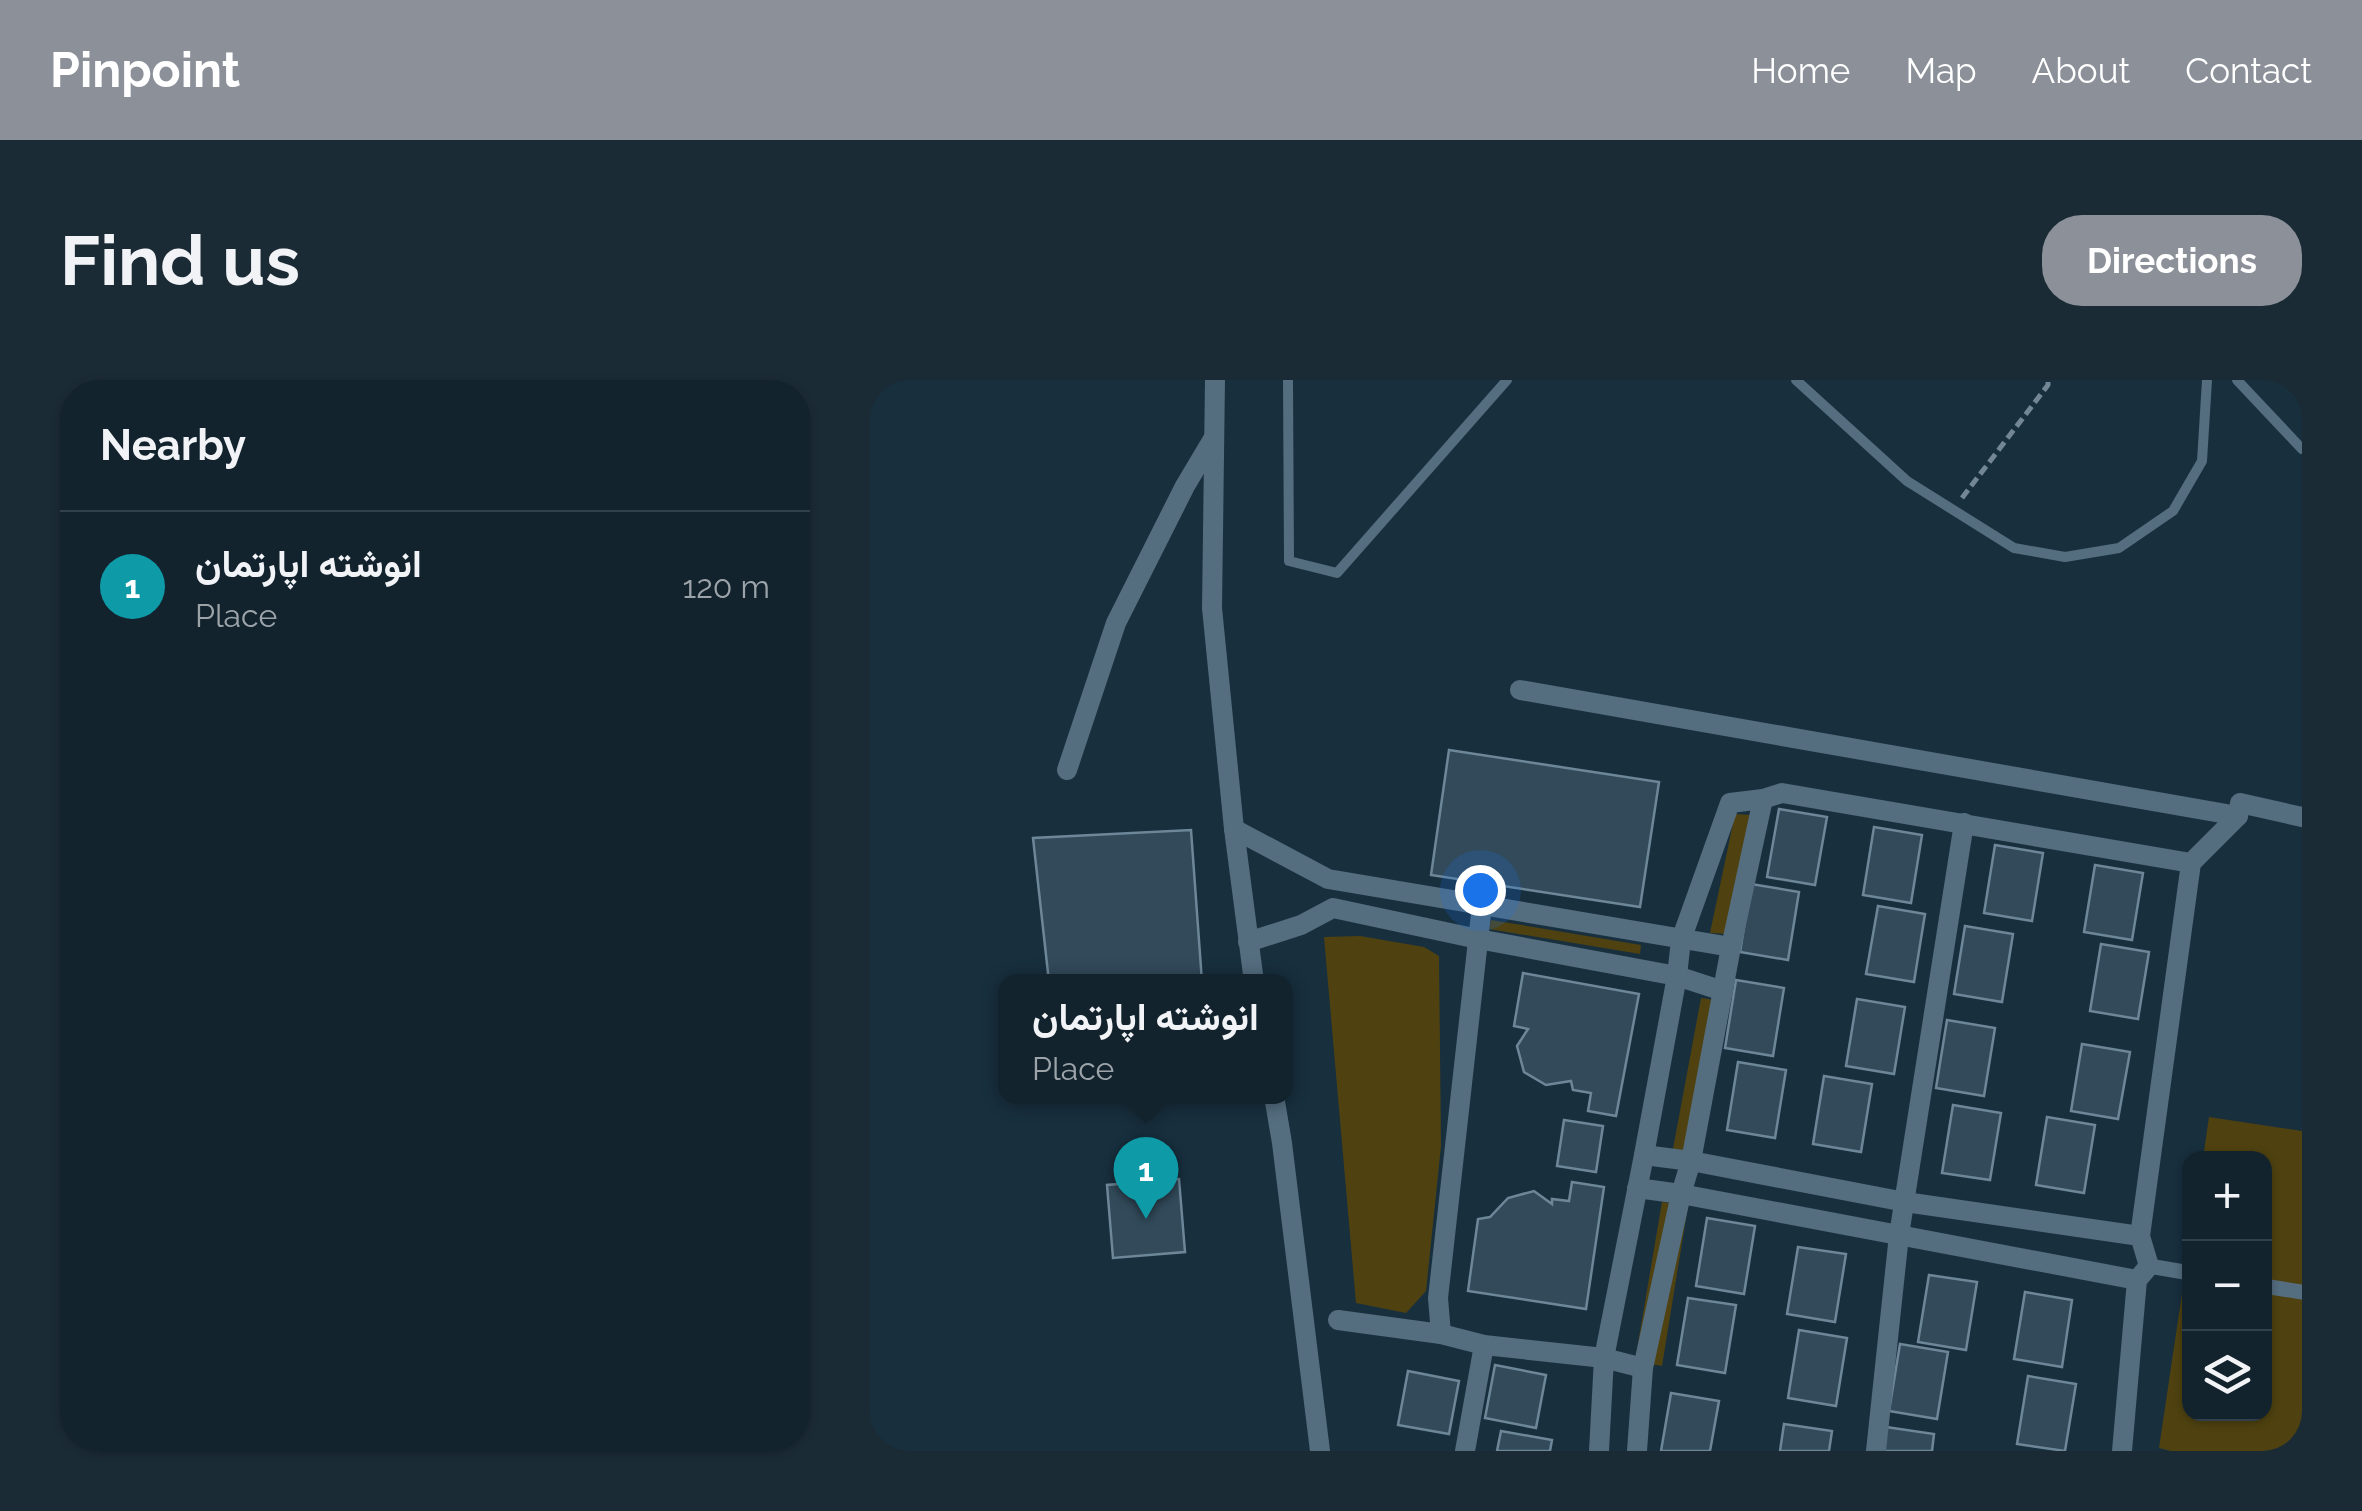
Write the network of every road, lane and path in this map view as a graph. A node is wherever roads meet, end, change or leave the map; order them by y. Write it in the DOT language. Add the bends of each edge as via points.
graph roads {
  1 [pos="1215,380"];
  2 [pos="1288,380"];
  3 [pos="1507,380"];
  4 [pos="1796,380"];
  5 [pos="2048,380"];
  6 [pos="2207,380"];
  7 [pos="2237,380"];
  8 [pos="1214,437"];
  9 [pos="2302,449"];
  10 [pos="1953,510"];
  11 [pos="1520,690"];
  12 [pos="1067,770"];
  13 [pos="1763,800"];
  14 [pos="2238,816"];
  15 [pos="2302,817"];
  16 [pos="1964,823"];
  17 [pos="1234,829"];
  18 [pos="2192,863"];
  19 [pos="1482,905"];
  20 [pos="1478,939"];
  21 [pos="1680,940"];
  22 [pos="1248,942"];
  23 [pos="1731,947"];
  24 [pos="1253,974"];
  25 [pos="1677,976"];
  26 [pos="1723,991"];
  27 [pos="1275,1104"];
  28 [pos="1644,1155"];
  29 [pos="1691,1160"];
  30 [pos="1637,1188"];
  31 [pos="1681,1194"];
  32 [pos="1906,1202"];
  33 [pos="1899,1235"];
  34 [pos="2140,1236"];
  35 [pos="2143,1273"];
  36 [pos="2182,1273"];
  37 [pos="2272,1287"];
  38 [pos="2302,1292"];
  39 [pos="1338,1320"];
  40 [pos="1440,1334"];
  41 [pos="1484,1346"];
  42 [pos="1604,1358"];
  43 [pos="1643,1368"];
  44 [pos="1319,1449"];
  45 [pos="1465,1451"];
  46 [pos="1599,1451"];
  47 [pos="1637,1451"];
  48 [pos="1876,1451"];
  49 [pos="2122,1451"];
  1 -- 8 [label="street"];
  2 -- 3 [label="lane" via="1289,561 1337,573"];
  4 -- 10 [label="lane" via="1907,481"];
  5 -- 10 [label="path"];
  6 -- 10 [label="lane" via="2202,461 2173,510 2120,548 2064,558 2014,548"];
  7 -- 9 [label="lane"];
  8 -- 12 [label="street" via="1116,623"];
  8 -- 17 [label="street" via="1212,608"];
  11 -- 14 [label="street"];
  13 -- 16 [label="street" via="1782,793"];
  13 -- 21 [label="street" via="1730,804"];
  13 -- 23 [label="street"];
  14 -- 15 [label="street" via="2240,803"];
  14 -- 18 [label="street"];
  16 -- 18 [label="street"];
  16 -- 32 [label="street"];
  17 -- 19 [label="street" via="1328,879"];
  17 -- 22 [label="street"];
  18 -- 34 [label="street"];
  19 -- 20 [label="street"];
  19 -- 21 [label="street"];
  20 -- 22 [label="street" via="1332,908"];
  20 -- 25 [label="street"];
  20 -- 40 [label="street" via="1438,1298"];
  21 -- 23 [label="street"];
  21 -- 25 [label="street"];
  22 -- 24 [label="street"];
  23 -- 26 [label="street"];
  25 -- 26 [label="street"];
  25 -- 28 [label="street"];
  26 -- 29 [label="street"];
  27 -- 44 [label="street"];
  28 -- 29 [label="street"];
  28 -- 30 [label="street"];
  29 -- 31 [label="street"];
  29 -- 32 [label="street"];
  30 -- 31 [label="street"];
  30 -- 42 [label="street"];
  31 -- 33 [label="street"];
  31 -- 43 [label="street"];
  32 -- 33 [label="street"];
  32 -- 34 [label="street"];
  33 -- 35 [label="street"];
  33 -- 48 [label="street"];
  34 -- 35 [label="street"];
  35 -- 36 [label="street"];
  35 -- 49 [label="street"];
  37 -- 38 [label="street"];
  39 -- 40 [label="street"];
  40 -- 41 [label="street"];
  41 -- 42 [label="street"];
  41 -- 45 [label="street"];
  42 -- 43 [label="street"];
  42 -- 46 [label="street"];
  43 -- 47 [label="street"];
}
